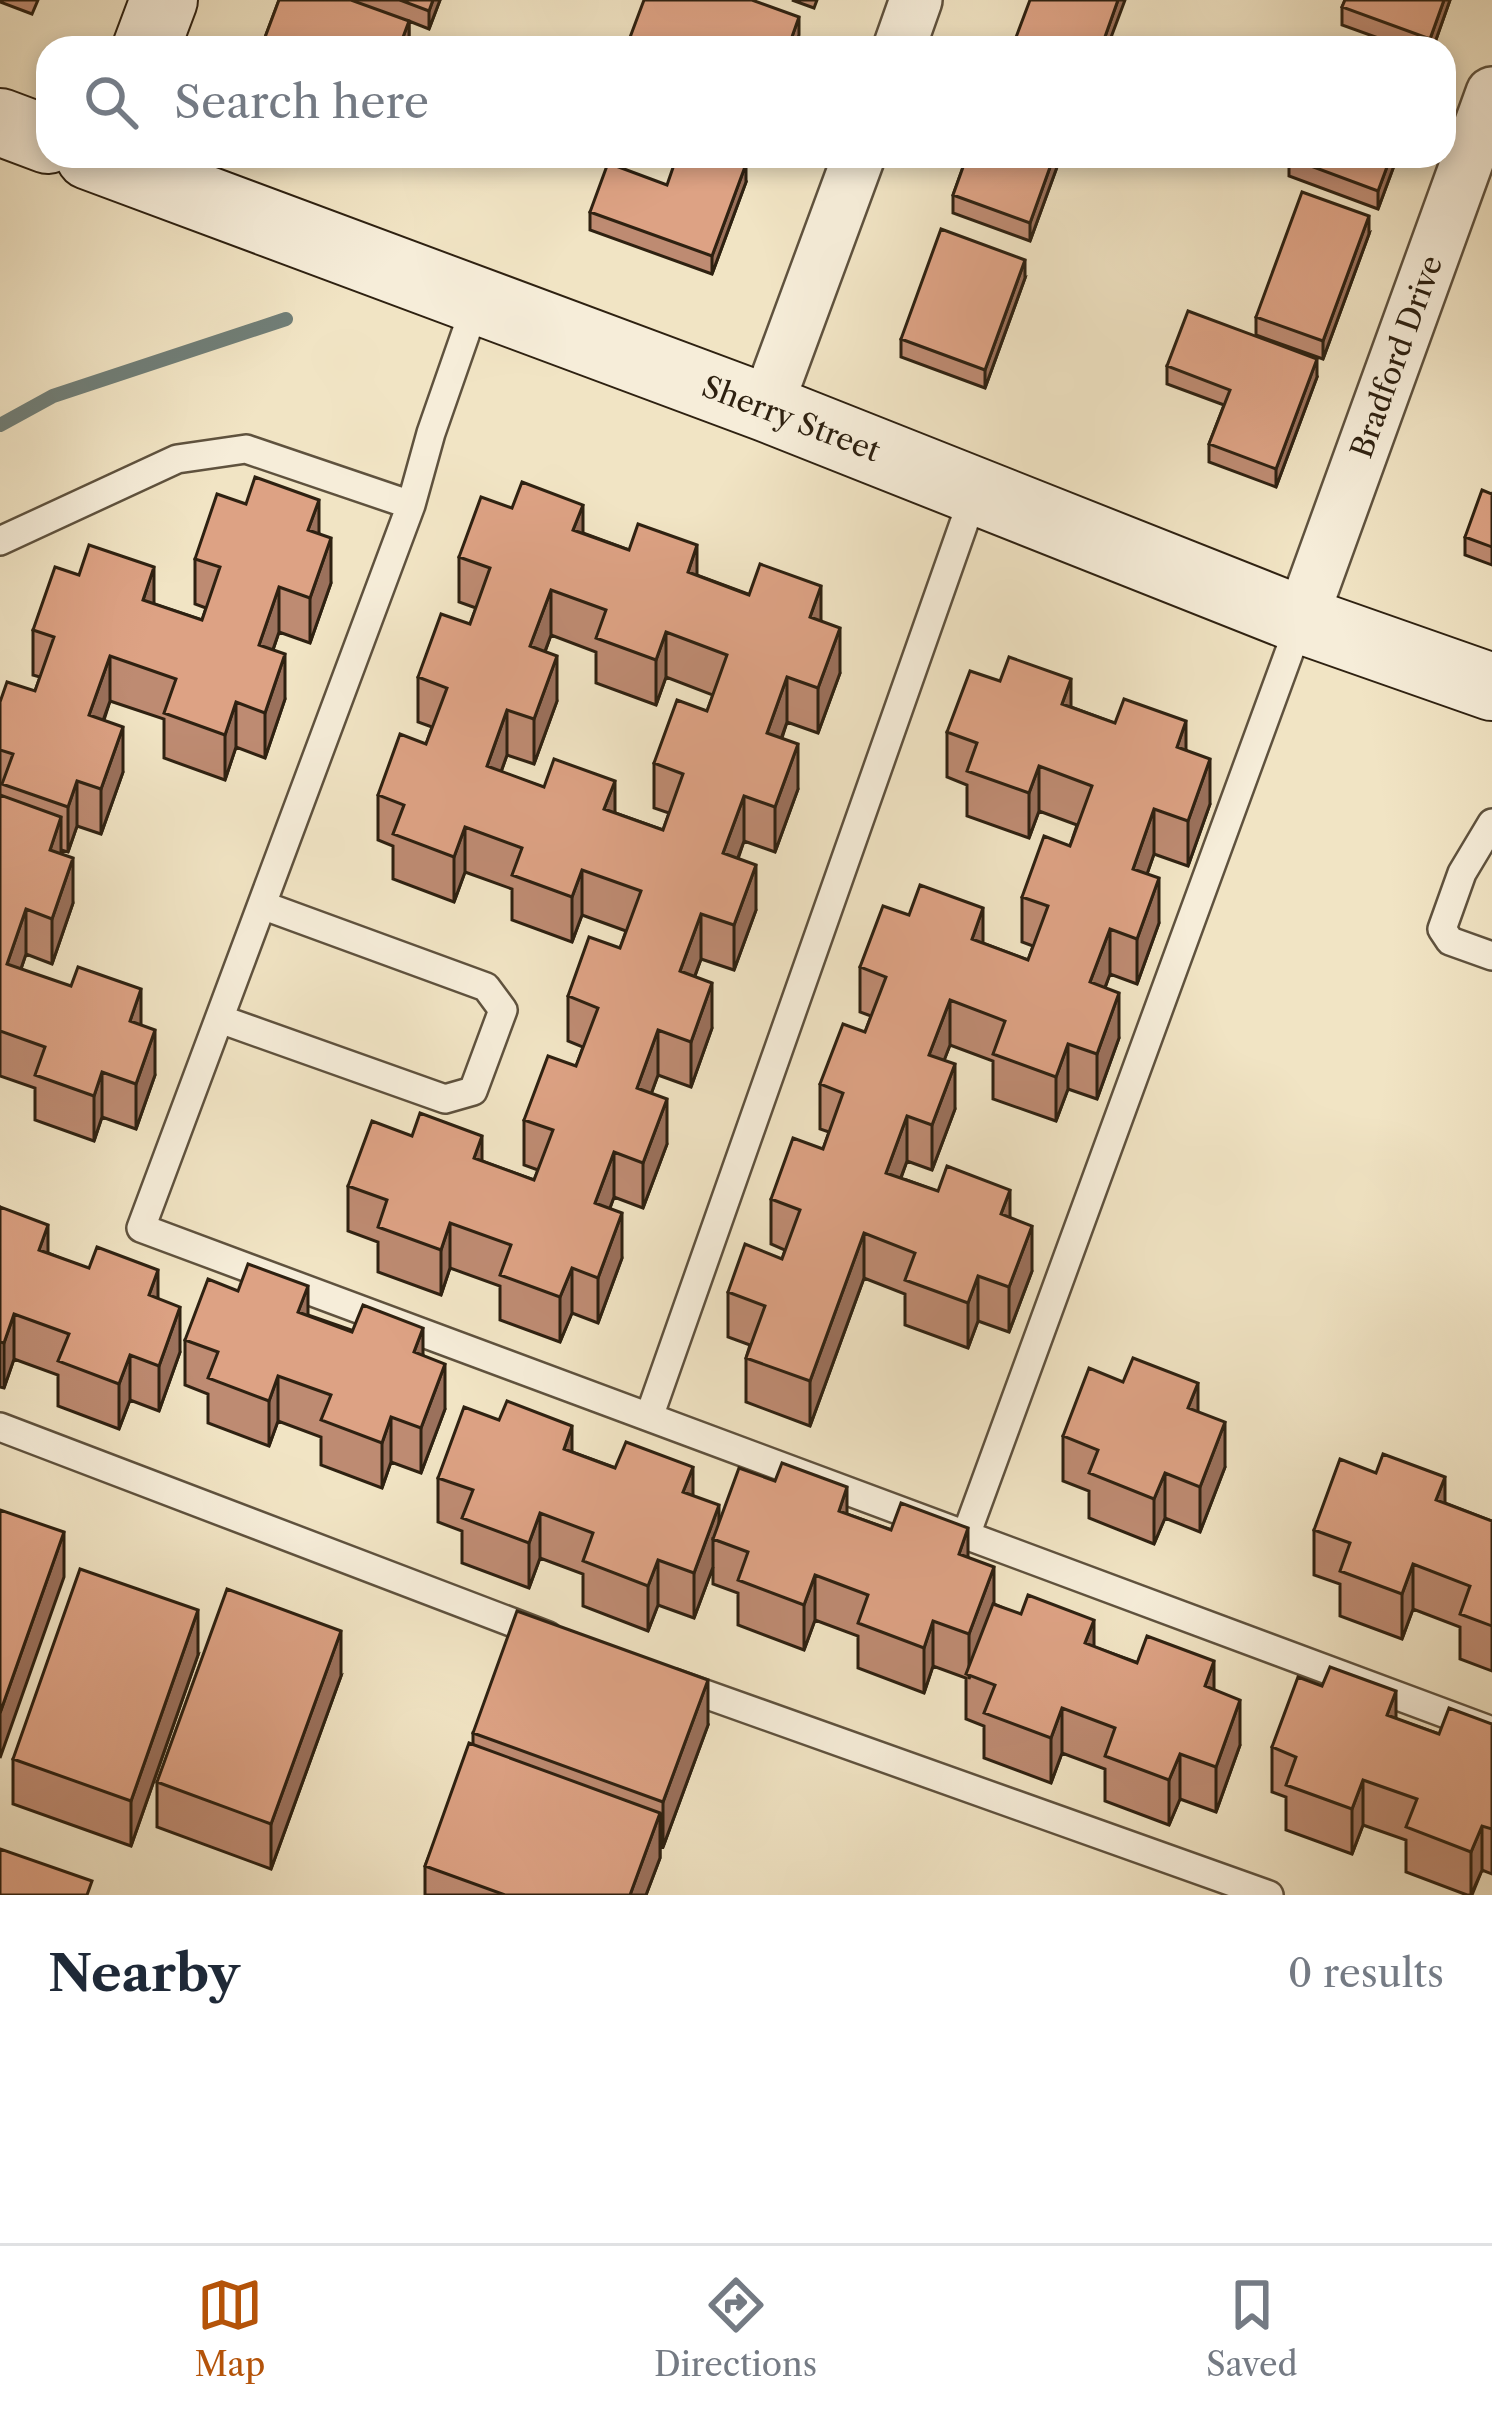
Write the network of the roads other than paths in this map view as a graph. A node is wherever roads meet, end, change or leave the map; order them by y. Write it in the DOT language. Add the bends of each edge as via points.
graph roads {
  1 [pos="164,0"];
  2 [pos="916,0"];
  3 [pos="150,36"];
  4 [pos="903,36"];
  5 [pos="1492,93"];
  6 [pos="0,122"];
  7 [pos="36,135"];
  8 [pos="127,168"];
  9 [pos="855,168"];
  10 [pos="477,301"];
  11 [pos="766,408"];
  12 [pos="975,492"];
  13 [pos="411,505"];
  14 [pos="0,541"];
  15 [pos="1301,620"];
  16 [pos="1492,687"];
  17 [pos="1492,823"];
  18 [pos="262,905"];
  19 [pos="1492,956"];
  20 [pos="220,1019"];
  21 [pos="649,1417"];
  22 [pos="0,1427"];
  23 [pos="966,1535"];
  24 [pos="583,1650"];
  25 [pos="650,1674"];
  26 [pos="1492,1731"];
  27 [pos="1269,1895"];
  1 -- 3 [label="street"];
  2 -- 4 [label="street"];
  5 -- 15 [label="street, Bradford Drive"];
  6 -- 7 [label="street, Sherry Street"];
  8 -- 10 [label="street, Sherry Street"];
  9 -- 11 [label="street"];
  10 -- 11 [label="street, Sherry Street"];
  10 -- 13 [label="lane"];
  11 -- 12 [label="street, Sherry Street"];
  12 -- 15 [label="street, Sherry Street"];
  12 -- 21 [label="lane"];
  13 -- 14 [label="lane" via="246,449 177,458"];
  13 -- 18 [label="lane"];
  15 -- 16 [label="street, Sherry Street"];
  15 -- 23 [label="lane"];
  17 -- 19 [label="lane" via="1442,929"];
  18 -- 20 [label="lane"];
  18 -- 20 [label="lane" via="486,987 503,1010 488,1051 472,1091 445,1099"];
  20 -- 21 [label="lane" via="141,1228"];
  21 -- 23 [label="lane"];
  22 -- 24 [label="lane"];
  23 -- 26 [label="lane"];
  25 -- 27 [label="lane"];
}
